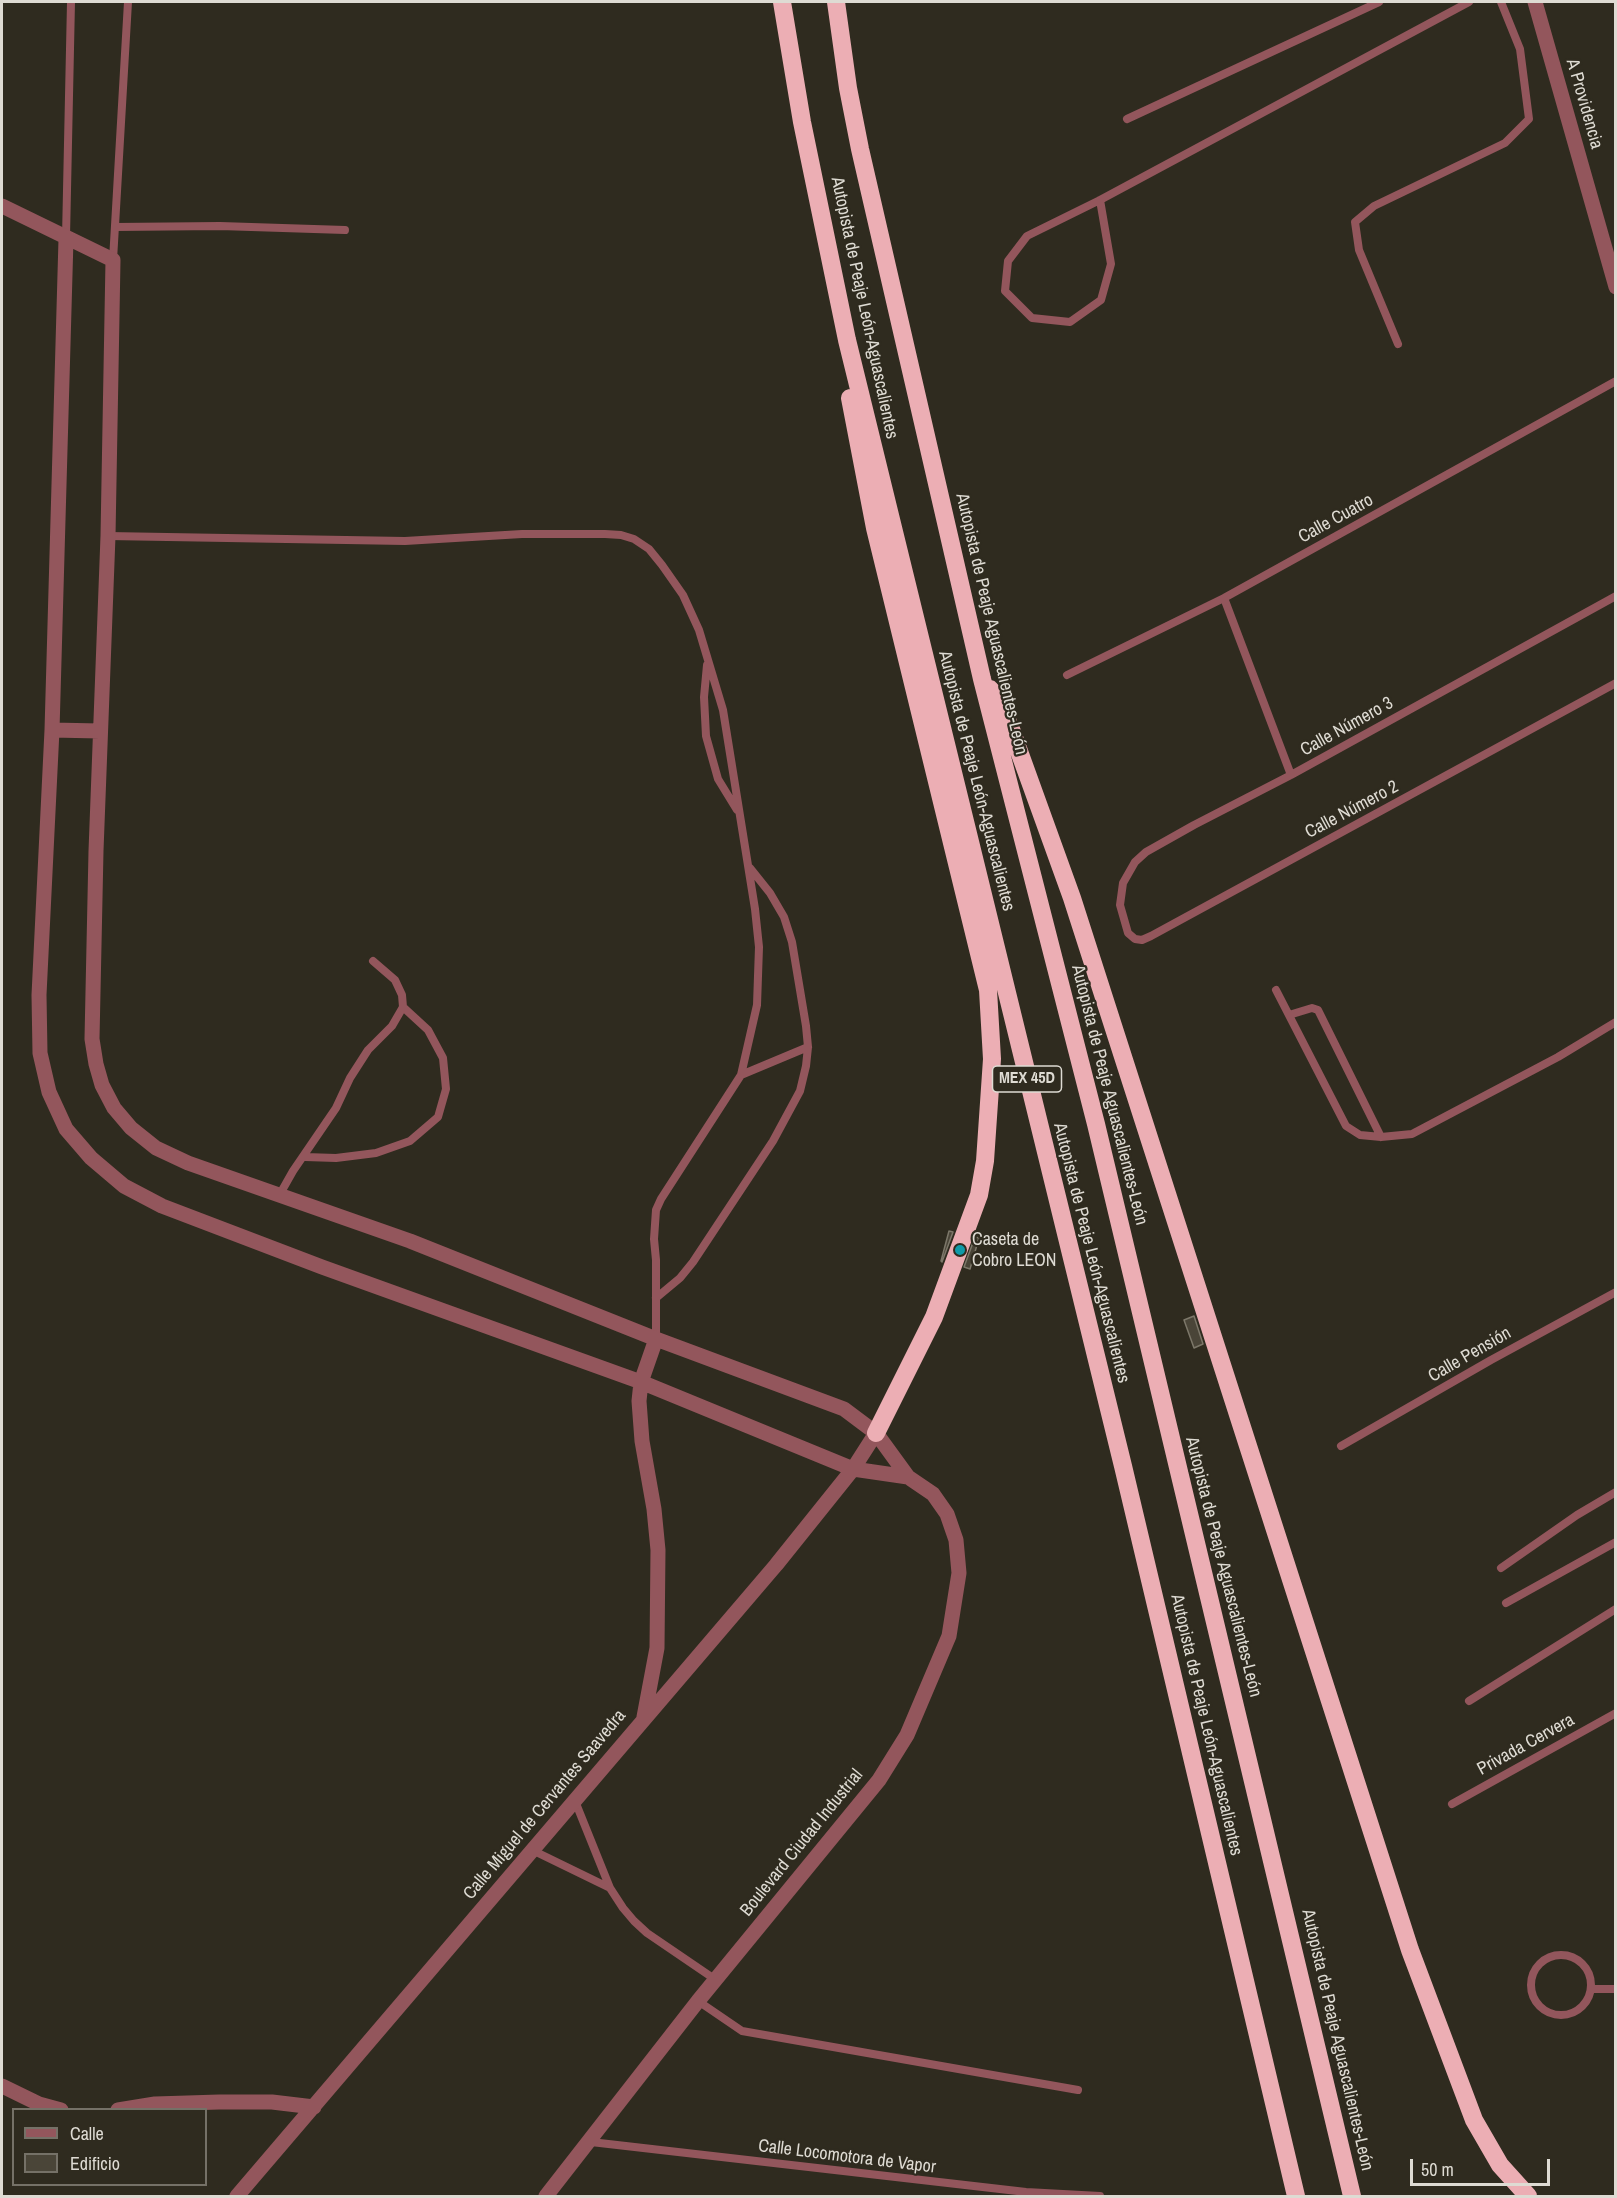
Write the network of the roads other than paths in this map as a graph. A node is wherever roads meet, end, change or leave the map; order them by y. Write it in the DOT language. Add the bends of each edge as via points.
graph roads {
  1 [pos="70,2"];
  2 [pos="128,2"];
  3 [pos="782,2"];
  4 [pos="836,2"];
  5 [pos="1379,2"];
  6 [pos="1469,2"];
  7 [pos="1501,2"];
  8 [pos="1535,2"];
  9 [pos="1128,119"];
  10 [pos="1100,200"];
  11 [pos="2,206"];
  12 [pos="115,227"];
  13 [pos="345,230"];
  14 [pos="66,239"];
  15 [pos="113,260"];
  16 [pos="1616,287"];
  17 [pos="847,340"];
  18 [pos="1398,344"];
  19 [pos="1616,381"];
  20 [pos="108,536"];
  21 [pos="1616,596"];
  22 [pos="1224,598"];
  23 [pos="708,660"];
  24 [pos="1067,675"];
  25 [pos="982,679"];
  26 [pos="1616,683"];
  27 [pos="52,729"];
  28 [pos="100,731"];
  29 [pos="1291,775"];
  30 [pos="740,815"];
  31 [pos="748,866"];
  32 [pos="1120,905"];
  33 [pos="373,960"];
  34 [pos="1276,990"];
  35 [pos="403,1007"];
  36 [pos="1289,1015"];
  37 [pos="1616,1022"];
  38 [pos="808,1047"];
  39 [pos="741,1075"];
  40 [pos="1381,1137"];
  41 [pos="305,1157"];
  42 [pos="280,1194"];
  43 [pos="1616,1292"];
  44 [pos="656,1298"];
  45 [pos="656,1339"];
  46 [pos="641,1382"];
  47 [pos="876,1432"];
  48 [pos="1341,1446"];
  49 [pos="853,1469"];
  50 [pos="908,1477"];
  51 [pos="1616,1492"];
  52 [pos="1616,1542"];
  53 [pos="1501,1568"];
  54 [pos="1506,1603"];
  55 [pos="1616,1608"];
  56 [pos="1469,1701"];
  57 [pos="1616,1713"];
  58 [pos="644,1717"];
  59 [pos="575,1801"];
  60 [pos="1452,1804"];
  61 [pos="534,1851"];
  62 [pos="610,1888"];
  63 [pos="716,1980"];
  64 [pos="1591,1989"];
  65 [pos="1616,1989"];
  66 [pos="698,2001"];
  67 [pos="2,2086"];
  68 [pos="1078,2090"];
  69 [pos="314,2107"];
  70 [pos="57,2108"];
  71 [pos="125,2108"];
  72 [pos="591,2142"];
  73 [pos="237,2196"];
  74 [pos="546,2196"];
  75 [pos="1100,2196"];
  76 [pos="1296,2196"];
  77 [pos="1352,2196"];
  78 [pos="1528,2196"];
  1 -- 14 [label="lane"];
  2 -- 12 [label="lane"];
  3 -- 17 [label="highway, Autopista de Peaje León-Aguascalientes / MEX 45D" via="802,122"];
  4 -- 25 [label="highway, Autopista de Peaje Aguascalientes-León / MEX 45D" via="860,149"];
  5 -- 9 [label="lane"];
  6 -- 10 [label="lane"];
  7 -- 18 [label="lane" via="1520,49 1529,119 1505,143 1374,206 1355,222 1359,250"];
  8 -- 16 [label="street, A Providencia"];
  10 -- 10 [label="lane" via="1027,236 1008,261 1005,291 1032,318 1070,322 1101,300 1111,264"];
  11 -- 14 [label="street"];
  12 -- 13 [label="lane"];
  12 -- 15 [label="lane"];
  14 -- 15 [label="street"];
  14 -- 27 [label="street, Boulevard Ciudad Industrial"];
  15 -- 20 [label="street, Boulevard Ciudad Industrial"];
  17 -- 47 [label="highway" via="846,370 856,439 988,990 992,1059 979,1195 934,1317"];
  17 -- 76 [label="highway, Autopista de Peaje León-Aguascalientes / MEX 45D" via="1123,1466"];
  19 -- 22 [label="lane, Calle Cuatro"];
  20 -- 23 [label="lane" via="405,542 522,534 621,535 649,549 662,565 683,596"];
  20 -- 28 [label="street, Boulevard Ciudad Industrial"];
  21 -- 29 [label="lane, Calle Número 3"];
  22 -- 24 [label="lane, Calle Cuatro"];
  22 -- 29 [label="lane"];
  23 -- 30 [label="lane" via="723,710"];
  23 -- 30 [label="lane" via="704,697 706,736 718,779"];
  25 -- 77 [label="highway, Autopista de Peaje Aguascalientes-León / MEX 45D" via="1096,1124"];
  25 -- 78 [label="highway" via="998,699 1011,729 1075,909 1410,1950 1474,2120 1500,2165"];
  26 -- 32 [label="lane, Calle Número 2" via="1142,940 1128,933"];
  27 -- 28 [label="street"];
  27 -- 46 [label="street, Boulevard Ciudad Industrial" via="39,995 40,1053 49,1092 66,1129 91,1158 124,1186 162,1206"];
  28 -- 42 [label="street, Boulevard Ciudad Industrial" via="92,1040 102,1085 131,1128 156,1148 224,1177"];
  29 -- 32 [label="lane, Calle Número 3" via="1146,852 1128,873"];
  30 -- 31 [label="lane"];
  31 -- 38 [label="lane" via="784,917 798,969"];
  31 -- 39 [label="lane" via="759,947 757,1005"];
  33 -- 35 [label="lane" via="395,980"];
  34 -- 36 [label="lane"];
  35 -- 41 [label="lane" via="392,1026 368,1050"];
  35 -- 41 [label="lane" via="428,1030 443,1058 446,1089 438,1117 410,1140 376,1153"];
  36 -- 40 [label="lane" via="1346,1126 1360,1135"];
  36 -- 40 [label="lane" via="1318,1010"];
  37 -- 40 [label="lane" via="1435,1124 1412,1134"];
  38 -- 39 [label="lane"];
  38 -- 44 [label="lane" via="800,1091 773,1141 693,1262 681,1278"];
  39 -- 44 [label="lane" via="656,1210"];
  41 -- 42 [label="lane"];
  42 -- 45 [label="street, Boulevard Ciudad Industrial"];
  43 -- 48 [label="lane, Calle Pensión"];
  44 -- 45 [label="lane"];
  45 -- 46 [label="street"];
  45 -- 47 [label="street, Boulevard Ciudad Industrial" via="844,1409"];
  46 -- 49 [label="street, Boulevard Ciudad Industrial"];
  46 -- 58 [label="street" via="640,1419 658,1550 657,1648"];
  47 -- 49 [label="street, Calle Miguel de Cervantes Saavedra"];
  47 -- 50 [label="street, Boulevard Ciudad Industrial"];
  49 -- 50 [label="street, Boulevard Ciudad Industrial"];
  49 -- 58 [label="street, Calle Miguel de Cervantes Saavedra"];
  50 -- 63 [label="street, Boulevard Ciudad Industrial" via="933,1494 956,1540 959,1573 949,1636 907,1735 879,1780"];
  51 -- 53 [label="lane"];
  52 -- 54 [label="lane"];
  55 -- 56 [label="lane"];
  57 -- 60 [label="lane, Privada Cervera"];
  58 -- 59 [label="street, Calle Miguel de Cervantes Saavedra"];
  59 -- 61 [label="street, Calle Miguel de Cervantes Saavedra"];
  59 -- 62 [label="lane"];
  61 -- 62 [label="lane"];
  61 -- 69 [label="street, Calle Miguel de Cervantes Saavedra"];
  62 -- 63 [label="lane" via="647,1933"];
  63 -- 66 [label="street, Boulevard Ciudad Industrial"];
  64 -- 64 [label="lane" via="1581,1963 1564,1956 1546,1959 1532,1982 1532,1991 1541,2007 1558,2015 1567,2015 1583,2006"];
  64 -- 65 [label="lane"];
  66 -- 68 [label="lane" via="742,2031"];
  66 -- 72 [label="street, Boulevard Ciudad Industrial"];
  67 -- 70 [label="street"];
  69 -- 71 [label="street" via="219,2102"];
  69 -- 73 [label="street, Calle Miguel de Cervantes Saavedra"];
  72 -- 74 [label="street, Boulevard Ciudad Industrial"];
  72 -- 75 [label="lane, Calle Locomotora de Vapor" via="1026,2192"];
}
